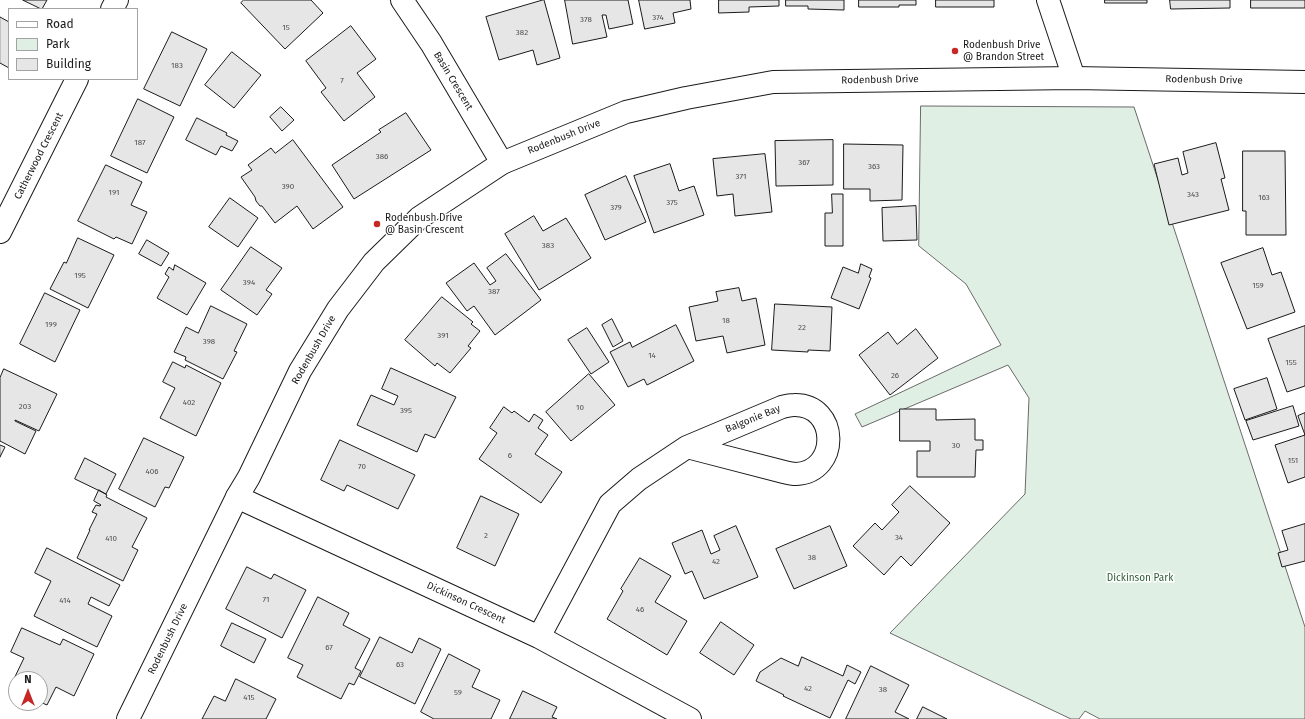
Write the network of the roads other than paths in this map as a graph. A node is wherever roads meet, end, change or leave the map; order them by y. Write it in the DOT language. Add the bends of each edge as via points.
graph roads {
  1 [pos="402,0"];
  2 [pos="1048,0"];
  3 [pos="1074,78"];
  4 [pos="76,80"];
  5 [pos="1305,82"];
  6 [pos="502,163"];
  7 [pos="0,232"];
  8 [pos="687,446"];
  9 [pos="237,497"];
  10 [pos="539,637"];
  11 [pos="128,719"];
  12 [pos="690,719"];
  1 -- 6 [label="street, Basin Crescent" via="431,43"];
  2 -- 3 [label="street"];
  3 -- 5 [label="street, Rodenbush Drive"];
  3 -- 6 [label="street, Rodenbush Drive" via="774,82 626,112"];
  4 -- 7 [label="street, Catherwood Crescent"];
  6 -- 9 [label="street, Rodenbush Drive" via="419,218 374,262 338,309 300,371 250,477"];
  8 -- 8 [label="street, Balgonie Bay" via="796,474 808,472 818,465 825,456 829,432 816,412 806,406 794,404"];
  8 -- 10 [label="street, Balgonie Bay" via="639,479 610,504"];
  9 -- 10 [label="street, Dickinson Crescent"];
  9 -- 11 [label="street, Rodenbush Drive"];
  10 -- 12 [label="street, Dickinson Crescent"];
}
